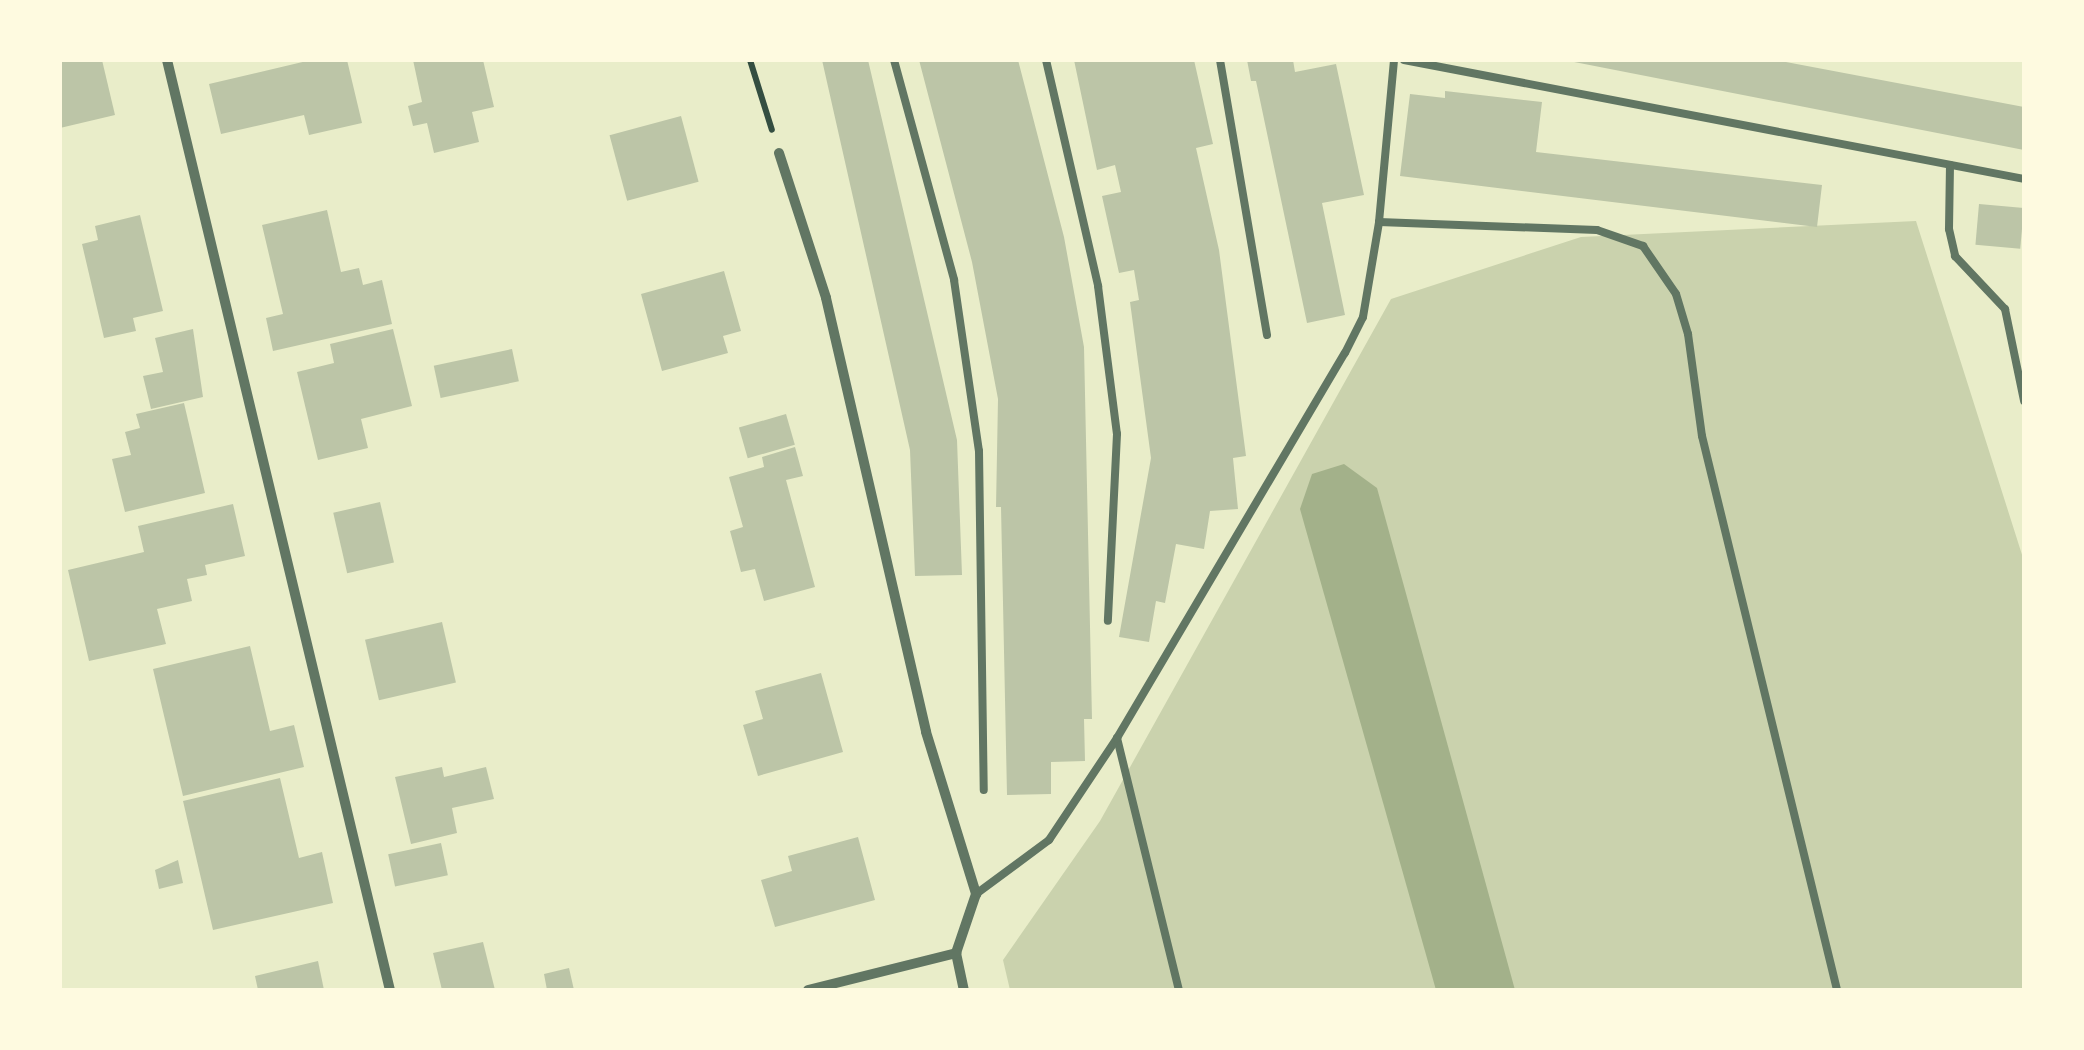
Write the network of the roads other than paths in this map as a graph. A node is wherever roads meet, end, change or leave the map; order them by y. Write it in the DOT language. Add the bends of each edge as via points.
graph roads {
  1 [pos="166,60"];
  2 [pos="894,60"];
  3 [pos="1046,60"];
  4 [pos="1220,60"];
  5 [pos="1394,60"];
  6 [pos="1404,60"];
  7 [pos="779,153"];
  8 [pos="1950,164"];
  9 [pos="2024,179"];
  10 [pos="1379,222"];
  11 [pos="1268,335"];
  12 [pos="2024,401"];
  13 [pos="1108,621"];
  14 [pos="1116,738"];
  15 [pos="984,790"];
  16 [pos="976,894"];
  17 [pos="956,953"];
  18 [pos="390,990"];
  19 [pos="808,990"];
  20 [pos="964,990"];
  21 [pos="1179,990"];
  22 [pos="1836,990"];
  1 -- 18 [label="street"];
  2 -- 15 [label="lane" via="954,280 978,451"];
  3 -- 13 [label="lane" via="1098,286 1117,434"];
  4 -- 11 [label="lane"];
  5 -- 10 [label="lane"];
  6 -- 8 [label="lane"];
  7 -- 16 [label="street" via="826,298 926,732"];
  8 -- 9 [label="lane"];
  8 -- 12 [label="lane" via="1948,229 1955,256 2004,310"];
  10 -- 14 [label="lane" via="1362,316 1345,353"];
  10 -- 22 [label="lane" via="1598,230 1643,246 1676,294 1702,436"];
  14 -- 16 [label="lane" via="1049,840"];
  14 -- 21 [label="lane"];
  16 -- 17 [label="street"];
  17 -- 19 [label="street"];
  17 -- 20 [label="street"];
}
